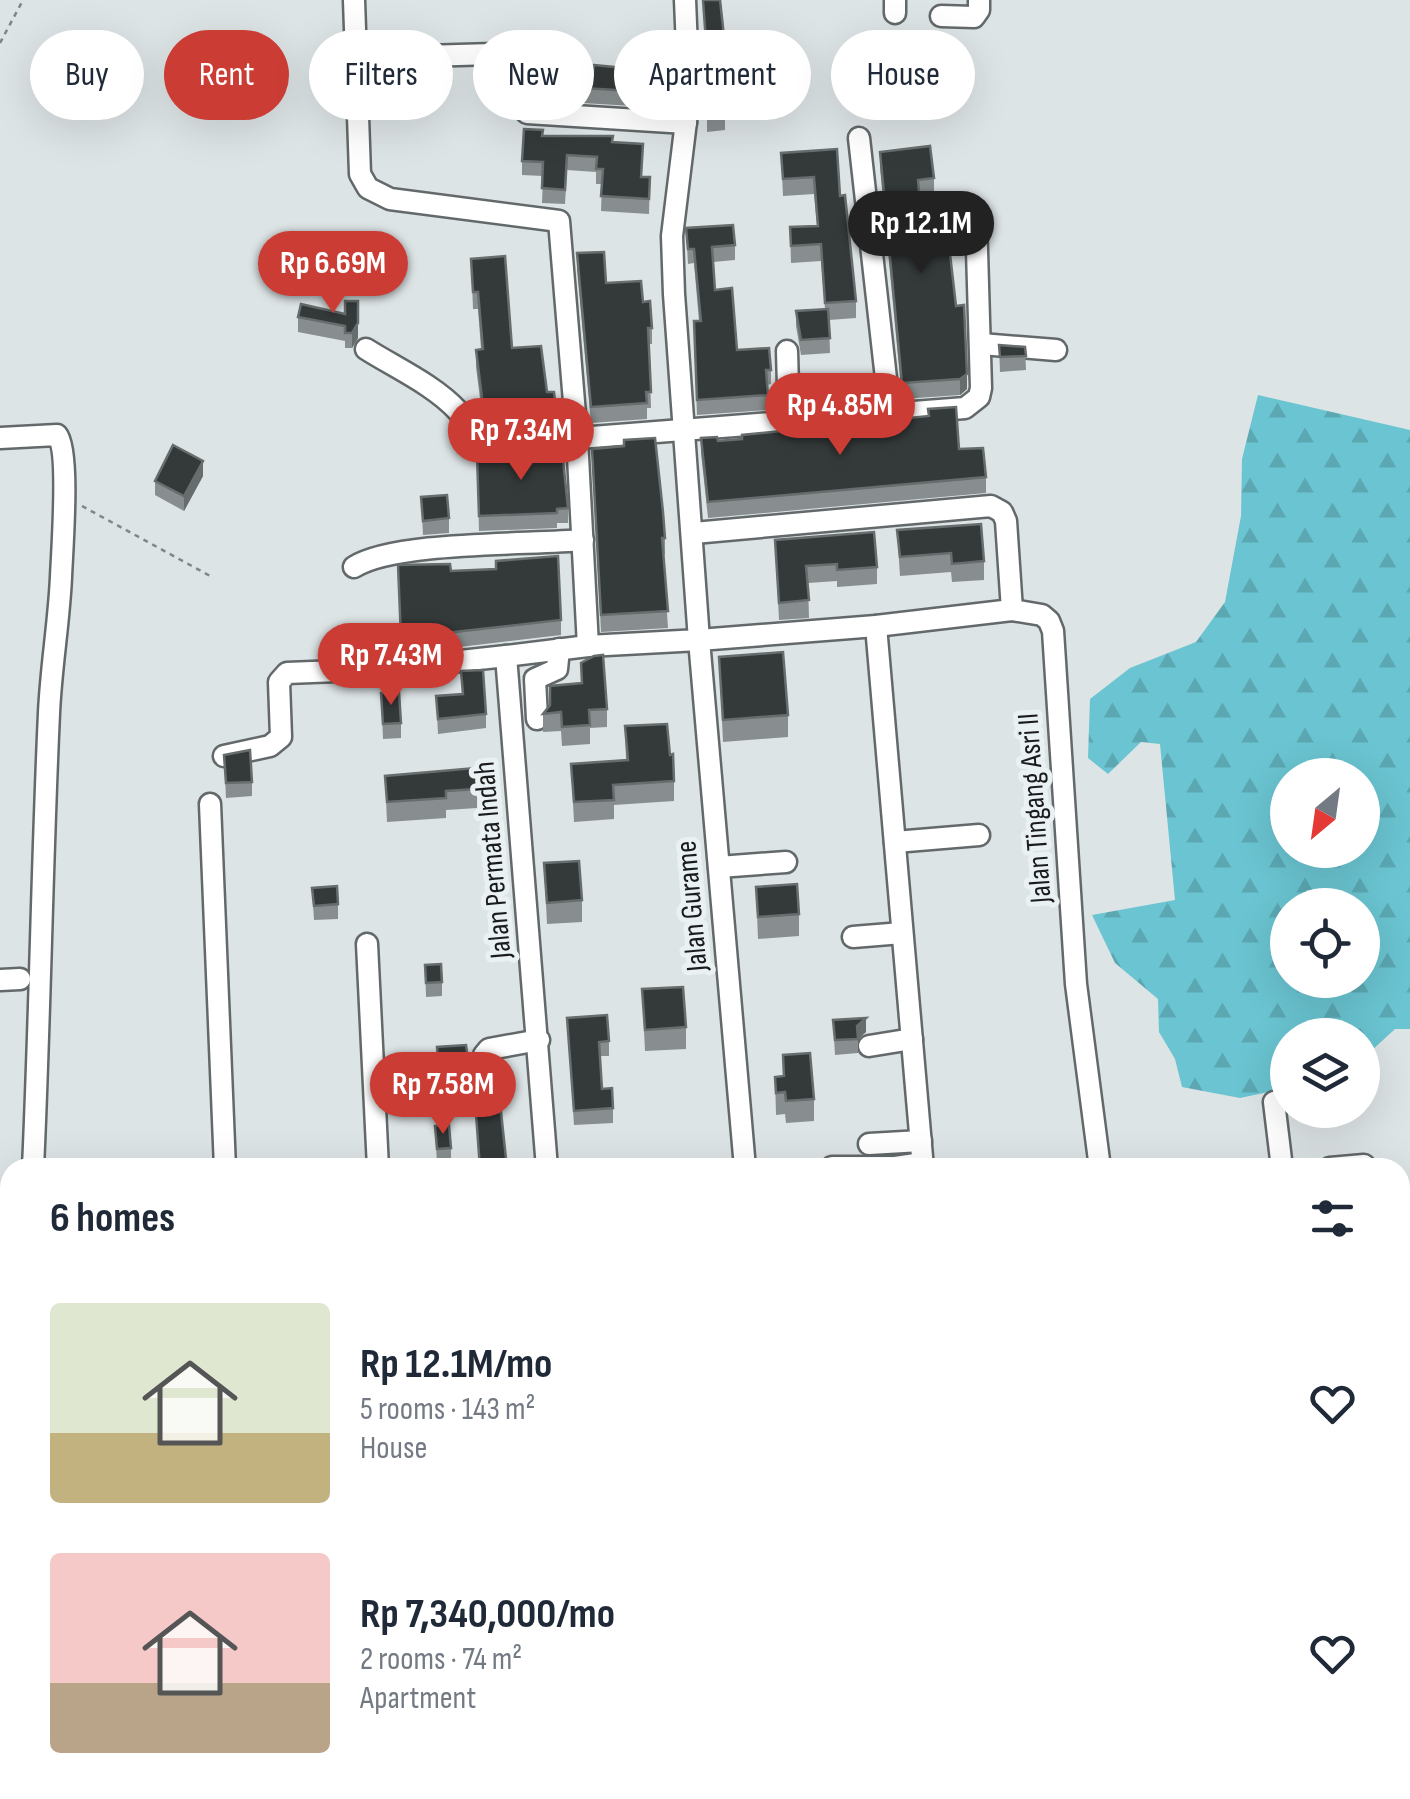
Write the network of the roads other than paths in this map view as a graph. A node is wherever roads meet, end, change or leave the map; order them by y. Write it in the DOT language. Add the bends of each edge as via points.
graph roads {
  1 [pos="354,0"];
  2 [pos="685,0"];
  3 [pos="979,0"];
  4 [pos="940,16"];
  5 [pos="355,30"];
  6 [pos="453,55"];
  7 [pos="358,120"];
  8 [pos="686,123"];
  9 [pos="859,138"];
  10 [pos="976,216"];
  11 [pos="981,344"];
  12 [pos="366,349"];
  13 [pos="1056,350"];
  14 [pos="786,351"];
  15 [pos="890,414"];
  16 [pos="788,423"];
  17 [pos="685,429"];
  18 [pos="0,438"];
  19 [pos="577,438"];
  20 [pos="694,533"];
  21 [pos="582,540"];
  22 [pos="354,567"];
  23 [pos="1012,610"];
  24 [pos="876,626"];
  25 [pos="699,640"];
  26 [pos="588,646"];
  27 [pos="506,656"];
  28 [pos="558,659"];
  29 [pos="582,668"];
  30 [pos="537,719"];
  31 [pos="224,756"];
  32 [pos="210,804"];
  33 [pos="979,835"];
  34 [pos="895,842"];
  35 [pos="786,862"];
  36 [pos="719,867"];
  37 [pos="902,933"];
  38 [pos="853,937"];
  39 [pos="366,944"];
  40 [pos="912,1039"];
  41 [pos="538,1040"];
  42 [pos="868,1046"];
  43 [pos="482,1070"];
  44 [pos="1277,1128"];
  45 [pos="921,1141"];
  46 [pos="869,1144"];
  47 [pos="34,1158"];
  48 [pos="225,1158"];
  49 [pos="377,1158"];
  50 [pos="546,1158"];
  51 [pos="744,1158"];
  52 [pos="922,1158"];
  53 [pos="1099,1158"];
  54 [pos="1281,1158"];
  1 -- 5 [label="street"];
  2 -- 8 [label="street, Jalan Gurame"];
  3 -- 4 [label="street" via="974,17"];
  6 -- 8 [label="street" via="493,54 505,62 527,114"];
  7 -- 19 [label="street" via="360,174 374,194 559,220"];
  8 -- 17 [label="street, Jalan Gurame" via="672,236"];
  9 -- 15 [label="street"];
  10 -- 11 [label="street"];
  11 -- 13 [label="street"];
  11 -- 15 [label="street" via="981,388 974,403"];
  12 -- 19 [label="street" via="447,401 483,444"];
  14 -- 16 [label="street"];
  15 -- 16 [label="street"];
  16 -- 17 [label="street"];
  17 -- 19 [label="street"];
  17 -- 20 [label="street, Jalan Gurame"];
  18 -- 47 [label="street" via="60,438 63,496"];
  19 -- 21 [label="street"];
  20 -- 23 [label="street" via="991,506 1006,521"];
  20 -- 25 [label="street, Jalan Gurame"];
  21 -- 22 [label="street" via="416,551"];
  21 -- 26 [label="street"];
  23 -- 24 [label="street"];
  23 -- 53 [label="street, Jalan Tingang Asri II" via="1042,615 1054,631 1076,984"];
  24 -- 25 [label="street"];
  24 -- 34 [label="street"];
  25 -- 26 [label="street"];
  25 -- 36 [label="street, Jalan Gurame"];
  26 -- 28 [label="street"];
  27 -- 28 [label="street"];
  27 -- 31 [label="street" via="286,673 279,682 281,737 270,746"];
  27 -- 41 [label="street, Jalan Permata Indah"];
  28 -- 29 [label="street"];
  28 -- 30 [label="street" via="535,679"];
  32 -- 48 [label="street"];
  33 -- 34 [label="street"];
  34 -- 37 [label="street"];
  35 -- 36 [label="street"];
  36 -- 51 [label="street, Jalan Gurame"];
  37 -- 38 [label="street"];
  37 -- 40 [label="street"];
  39 -- 49 [label="street"];
  40 -- 42 [label="street"];
  40 -- 45 [label="street"];
  41 -- 43 [label="street" via="490,1049"];
  41 -- 50 [label="street, Jalan Permata Indah"];
  44 -- 54 [label="street"];
  45 -- 46 [label="street"];
  45 -- 52 [label="street"];
}
